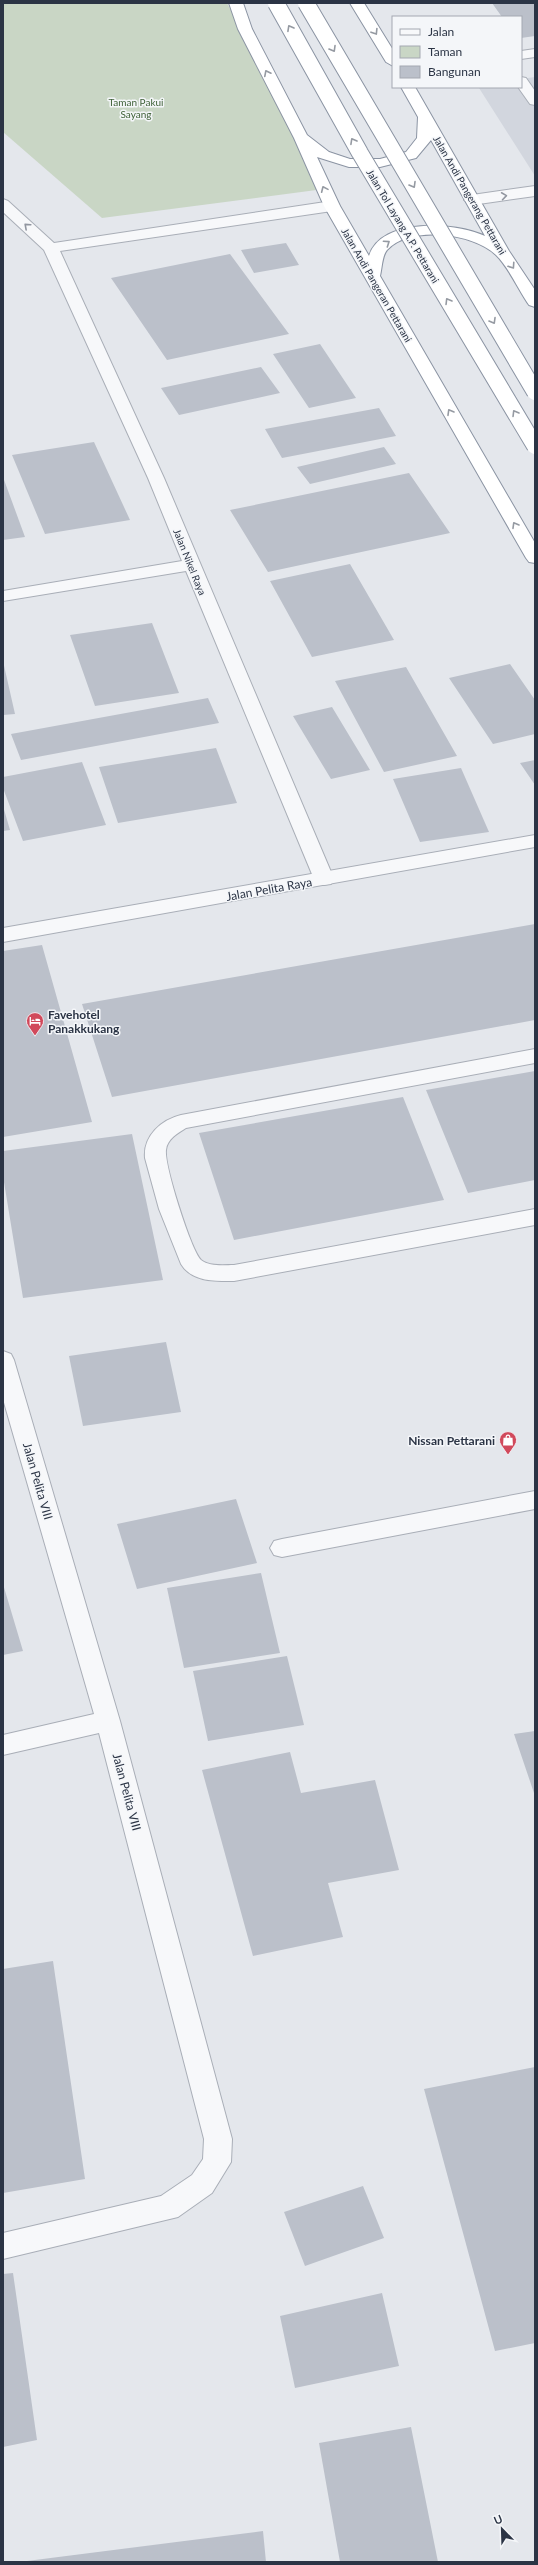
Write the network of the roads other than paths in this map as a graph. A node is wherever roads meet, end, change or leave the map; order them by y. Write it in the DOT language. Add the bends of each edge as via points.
graph roads {
  1 [pos="236,3"];
  2 [pos="276,3"];
  3 [pos="306,3"];
  4 [pos="357,3"];
  5 [pos="535,53"];
  6 [pos="522,55"];
  7 [pos="392,60"];
  8 [pos="522,82"];
  9 [pos="409,88"];
  10 [pos="535,101"];
  11 [pos="425,116"];
  12 [pos="301,138"];
  13 [pos="535,191"];
  14 [pos="472,200"];
  15 [pos="3,204"];
  16 [pos="332,206"];
  17 [pos="51,248"];
  18 [pos="501,251"];
  19 [pos="372,277"];
  20 [pos="535,302"];
  21 [pos="535,392"];
  22 [pos="535,446"];
  23 [pos="535,558"];
  24 [pos="191,566"];
  25 [pos="3,596"];
  26 [pos="535,841"];
  27 [pos="324,879"];
  28 [pos="3,934"];
  29 [pos="535,1056"];
  30 [pos="535,1217"];
  31 [pos="3,1360"];
  32 [pos="535,1500"];
  33 [pos="282,1548"];
  34 [pos="108,1721"];
  35 [pos="3,1745"];
  36 [pos="3,2246"];
  12 -- 1 [label="highway, Jalan Andi Pangeran Pettarani, one-way" via="245,29"];
  22 -- 2 [label="highway, Jalan Tol Layang A.P. Pettarani, one-way, bridge" via="360,153"];
  3 -- 21 [label="highway, one-way, bridge"];
  4 -- 7 [label="highway, one-way"];
  5 -- 6 [label="street"];
  8 -- 10 [label="street"];
  9 -- 11 [label="highway, Jalan Andi Pangerang Pettarani"];
  11 -- 12 [label="highway" via="424,139 412,155 380,163 349,163 330,157"];
  11 -- 14 [label="highway, Jalan Andi Pangerang Pettarani"];
  16 -- 12 [label="highway, Jalan Andi Pangeran Pettarani, one-way"];
  14 -- 13 [label="street, one-way"];
  14 -- 18 [label="highway, Jalan Andi Pangerang Pettarani"];
  17 -- 15 [label="street, one-way"];
  16 -- 17 [label="street"];
  16 -- 19 [label="highway, Jalan Andi Pangeran Pettarani"];
  17 -- 24 [label="street, Jalan Nikel Raya" via="156,478"];
  19 -- 18 [label="highway, one-way" via="380,248 396,238 418,232 444,230 468,235"];
  18 -- 20 [label="highway, Jalan Andi Pangerang Pettarani, one-way"];
  23 -- 19 [label="highway, Jalan Andi Pangeran Pettarani, one-way"];
  24 -- 25 [label="street"];
  24 -- 27 [label="street, Jalan Nikel Raya"];
  26 -- 27 [label="street, Jalan Pelita Raya"];
  27 -- 28 [label="street, Jalan Pelita Raya"];
  29 -- 30 [label="street" via="180,1122 162,1133 155,1150 164,1192 185,1255 193,1266 209,1273 234,1273"];
  31 -- 34 [label="street, Jalan Pelita VIII"];
  32 -- 33 [label="street"];
  34 -- 35 [label="street"];
  34 -- 36 [label="street, Jalan Pelita VIII" via="218,2139 217,2162 202,2184 168,2208"];
}
